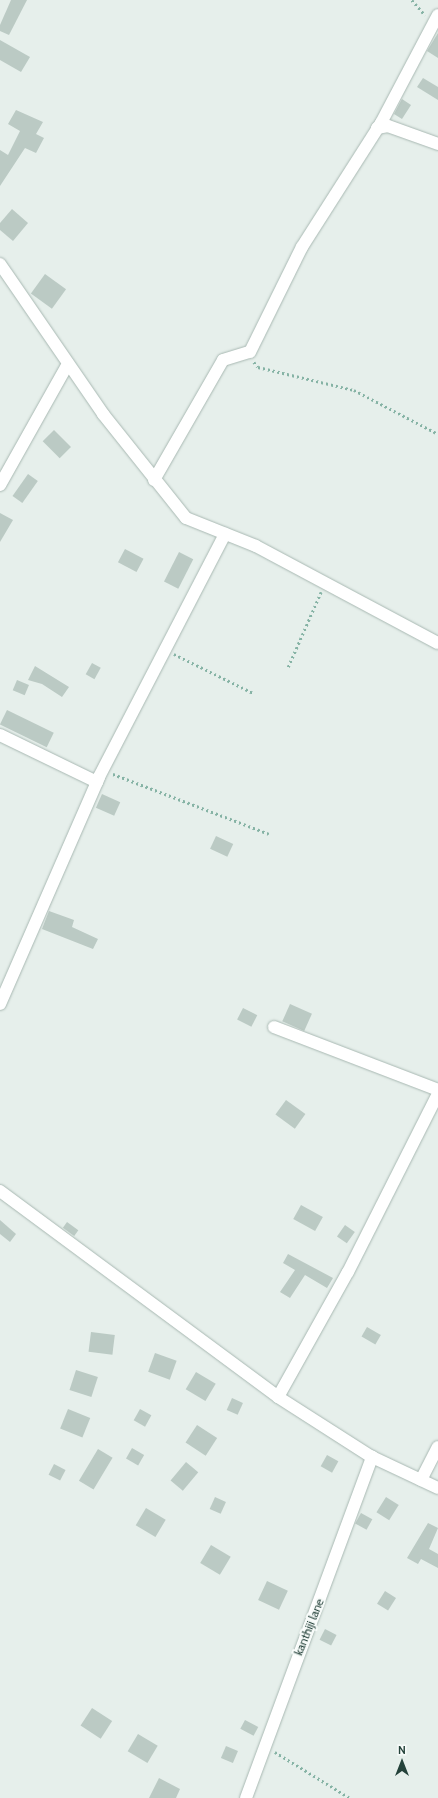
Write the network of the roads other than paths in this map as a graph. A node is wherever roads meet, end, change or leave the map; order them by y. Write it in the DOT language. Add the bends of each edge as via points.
graph roads {
  1 [pos="436,23"];
  2 [pos="377,128"];
  3 [pos="438,144"];
  4 [pos="0,264"];
  5 [pos="68,364"];
  6 [pos="154,480"];
  7 [pos="0,485"];
  8 [pos="224,534"];
  9 [pos="438,643"];
  10 [pos="0,735"];
  11 [pos="97,782"];
  12 [pos="0,1004"];
  13 [pos="274,1027"];
  14 [pos="438,1090"];
  15 [pos="438,1094"];
  16 [pos="0,1191"];
  17 [pos="278,1397"];
  18 [pos="438,1447"];
  19 [pos="372,1457"];
  20 [pos="420,1480"];
  21 [pos="438,1488"];
  22 [pos="246,1798"];
  1 -- 2 [label="street"];
  2 -- 3 [label="street" via="388,126"];
  2 -- 6 [label="street" via="302,247 250,352 223,360"];
  4 -- 5 [label="street"];
  5 -- 6 [label="street"];
  5 -- 7 [label="street"];
  6 -- 8 [label="street" via="186,518"];
  8 -- 9 [label="street" via="256,546"];
  8 -- 11 [label="street"];
  10 -- 11 [label="street"];
  11 -- 12 [label="street"];
  13 -- 14 [label="street"];
  15 -- 17 [label="street" via="348,1272"];
  16 -- 17 [label="street"];
  17 -- 19 [label="street"];
  18 -- 20 [label="street"];
  19 -- 20 [label="street"];
  19 -- 22 [label="street, kanthiji lane" via="264,1742"];
  20 -- 21 [label="street"];
}
